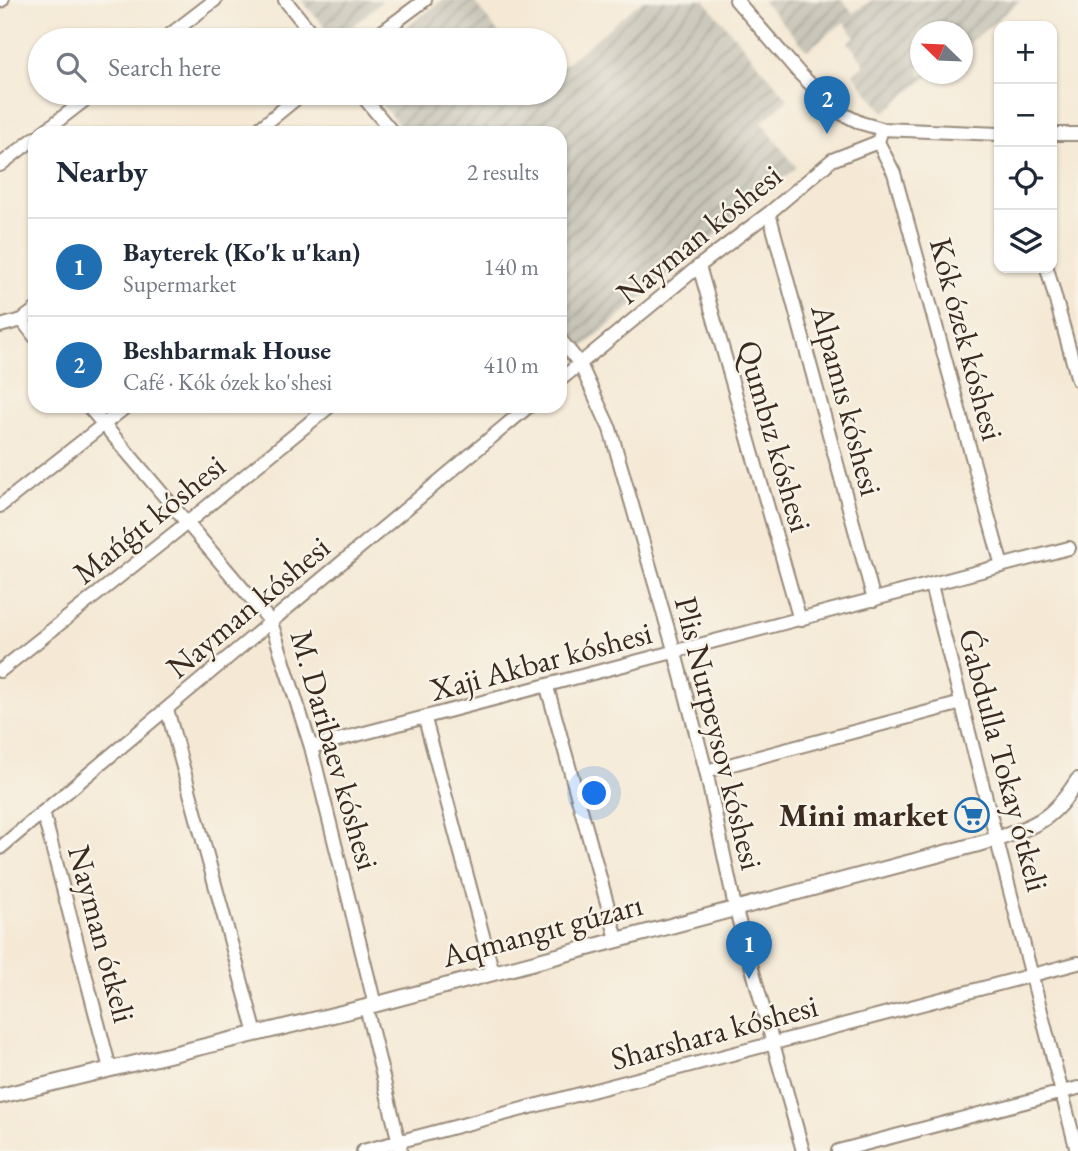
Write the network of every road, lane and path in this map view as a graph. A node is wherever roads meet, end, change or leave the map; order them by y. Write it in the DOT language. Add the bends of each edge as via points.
graph roads {
  1 [pos="215,0"];
  2 [pos="285,0"];
  3 [pos="425,0"];
  4 [pos="736,0"];
  5 [pos="179,28"];
  6 [pos="307,28"];
  7 [pos="387,28"];
  8 [pos="78,105"];
  9 [pos="288,105"];
  10 [pos="370,105"];
  11 [pos="51,126"];
  12 [pos="263,126"];
  13 [pos="387,126"];
  14 [pos="882,128"];
  15 [pos="994,134"];
  16 [pos="1057,134"];
  17 [pos="1078,134"];
  18 [pos="878,142"];
  19 [pos="28,143"];
  20 [pos="0,165"];
  21 [pos="769,213"];
  22 [pos="699,266"];
  23 [pos="1047,273"];
  24 [pos="28,315"];
  25 [pos="22,320"];
  26 [pos="0,326"];
  27 [pos="28,328"];
  28 [pos="567,347"];
  29 [pos="580,363"];
  30 [pos="567,374"];
  31 [pos="1078,380"];
  32 [pos="94,413"];
  33 [pos="118,413"];
  34 [pos="321,413"];
  35 [pos="521,413"];
  36 [pos="103,425"];
  37 [pos="0,506"];
  38 [pos="187,523"];
  39 [pos="1069,548"];
  40 [pos="1002,566"];
  41 [pos="931,585"];
  42 [pos="874,600"];
  43 [pos="800,620"];
  44 [pos="271,622"];
  45 [pos="675,653"];
  46 [pos="0,671"];
  47 [pos="547,687"];
  48 [pos="962,703"];
  49 [pos="167,709"];
  50 [pos="425,719"];
  51 [pos="311,747"];
  52 [pos="706,771"];
  53 [pos="1078,780"];
  54 [pos="43,812"];
  55 [pos="997,839"];
  56 [pos="0,848"];
  57 [pos="735,907"];
  58 [pos="617,939"];
  59 [pos="1078,963"];
  60 [pos="493,973"];
  61 [pos="1033,976"];
  62 [pos="371,1006"];
  63 [pos="256,1034"];
  64 [pos="774,1044"];
  65 [pos="110,1069"];
  66 [pos="1078,1088"];
  67 [pos="1062,1093"];
  68 [pos="0,1096"];
  69 [pos="400,1146"];
  70 [pos="363,1151"];
  71 [pos="803,1151"];
  72 [pos="838,1151"];
  73 [pos="1077,1151"];
  1 -- 5 [label="street"];
  2 -- 6 [label="street"];
  3 -- 7 [label="street"];
  4 -- 14 [label="street" via="839,112"];
  8 -- 11 [label="street"];
  9 -- 12 [label="street"];
  10 -- 13 [label="street"];
  14 -- 15 [label="street"];
  14 -- 18 [label="street"];
  16 -- 17 [label="street"];
  18 -- 21 [label="street, Nayman kóshesi" via="832,160"];
  18 -- 40 [label="street, Kók ózek kóshesi" via="894,173"];
  19 -- 20 [label="street"];
  21 -- 22 [label="street, Nayman kóshesi"];
  21 -- 42 [label="street, Alpamıs kóshesi"];
  22 -- 29 [label="street, Nayman kóshesi"];
  22 -- 43 [label="street, Qumbız kóshesi"];
  23 -- 31 [label="street"];
  24 -- 25 [label="street"];
  25 -- 26 [label="street"];
  25 -- 27 [label="street"];
  28 -- 29 [label="street, Plis Nurpeysov kóshesi"];
  29 -- 30 [label="street, Nayman kóshesi"];
  29 -- 45 [label="street, Plis Nurpeysov kóshesi" via="610,429"];
  32 -- 36 [label="street, M. Daribaev kóshesi"];
  33 -- 36 [label="street"];
  34 -- 38 [label="street, Mańǵıt kóshesi"];
  35 -- 44 [label="street, Nayman kóshesi"];
  36 -- 37 [label="street"];
  36 -- 38 [label="street, M. Daribaev kóshesi"];
  38 -- 44 [label="street, M. Daribaev kóshesi"];
  38 -- 46 [label="street, Mańǵıt kóshesi"];
  39 -- 40 [label="street, Xaji Akbar kóshesi"];
  40 -- 41 [label="street, Xaji Akbar kóshesi"];
  41 -- 42 [label="street, Xaji Akbar kóshesi"];
  41 -- 48 [label="street, Ǵabdulla Tokay ótkeli"];
  42 -- 43 [label="street, Xaji Akbar kóshesi"];
  43 -- 45 [label="street, Xaji Akbar kóshesi"];
  44 -- 49 [label="street, Nayman kóshesi"];
  44 -- 51 [label="street, M. Daribaev kóshesi"];
  45 -- 47 [label="street, Xaji Akbar kóshesi"];
  45 -- 52 [label="street, Plis Nurpeysov kóshesi"];
  47 -- 50 [label="street, Xaji Akbar kóshesi"];
  47 -- 58 [label="street"];
  48 -- 52 [label="street"];
  48 -- 55 [label="street, Ǵabdulla Tokay ótkeli"];
  49 -- 54 [label="street, Nayman kóshesi"];
  49 -- 63 [label="street"];
  50 -- 51 [label="street, Xaji Akbar kóshesi"];
  50 -- 60 [label="street"];
  51 -- 62 [label="street, M. Daribaev kóshesi"];
  52 -- 57 [label="street, Plis Nurpeysov kóshesi"];
  53 -- 55 [label="street, Aqmangıt gúzarı" via="1064,802 1036,825"];
  54 -- 56 [label="street, Nayman kóshesi"];
  54 -- 65 [label="street, Nayman ótkeli"];
  55 -- 57 [label="street, Aqmangıt gúzarı"];
  55 -- 61 [label="street, Ǵabdulla Tokay ótkeli"];
  57 -- 58 [label="street, Aqmangıt gúzarı"];
  57 -- 64 [label="street, Plis Nurpeysov kóshesi"];
  58 -- 60 [label="street, Aqmangıt gúzarı"];
  59 -- 61 [label="street, Sharshara kóshesi"];
  60 -- 62 [label="street, Aqmangıt gúzarı"];
  61 -- 64 [label="street, Sharshara kóshesi"];
  61 -- 67 [label="street, Ǵabdulla Tokay ótkeli"];
  62 -- 63 [label="street, Aqmangıt gúzarı"];
  62 -- 69 [label="street, M. Daribaev kóshesi"];
  63 -- 65 [label="street, Aqmangıt gúzarı"];
  64 -- 69 [label="street, Sharshara kóshesi"];
  64 -- 71 [label="street, Plis Nurpeysov kóshesi"];
  65 -- 68 [label="street, Aqmangıt gúzarı"];
  66 -- 67 [label="street"];
  67 -- 72 [label="street"];
  67 -- 73 [label="street, Ǵabdulla Tokay ótkeli"];
  69 -- 70 [label="street, Sharshara kóshesi"];
}
